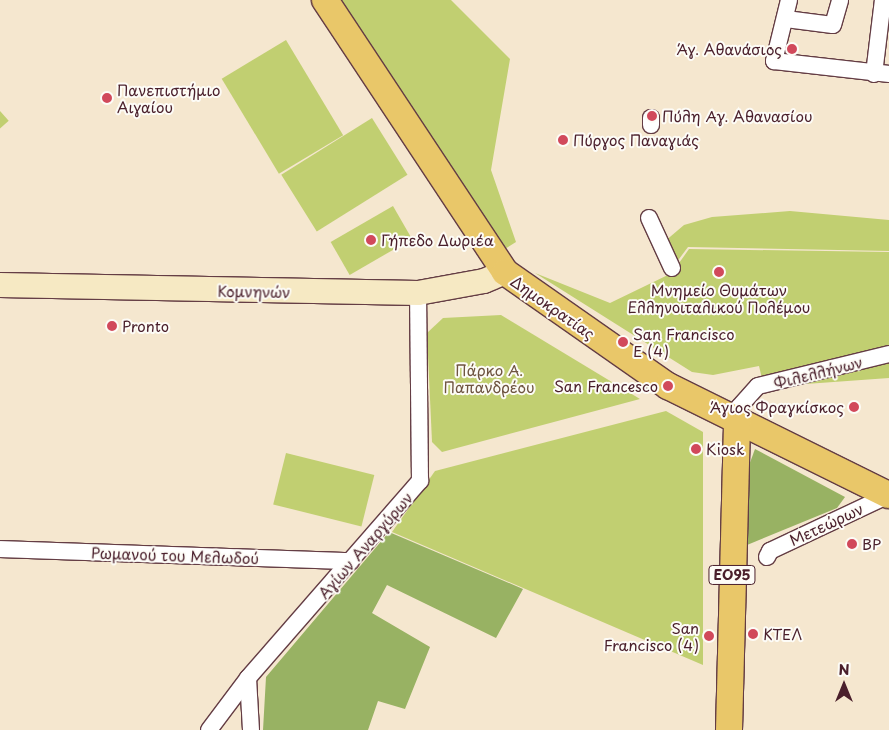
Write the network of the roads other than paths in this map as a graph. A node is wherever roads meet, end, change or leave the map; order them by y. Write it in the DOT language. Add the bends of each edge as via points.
graph roads {
  1 [pos="325,0"];
  2 [pos="789,0"];
  3 [pos="840,0"];
  4 [pos="883,0"];
  5 [pos="786,19"];
  6 [pos="882,74"];
  7 [pos="649,218"];
  8 [pos="672,268"];
  9 [pos="505,272"];
  10 [pos="0,285"];
  11 [pos="418,293"];
  12 [pos="889,354"];
  13 [pos="738,419"];
  14 [pos="889,495"];
  15 [pos="0,549"];
  16 [pos="767,557"];
  17 [pos="351,561"];
  18 [pos="248,682"];
  19 [pos="209,730"];
  20 [pos="251,730"];
  21 [pos="729,730"];
  1 -- 9 [label="main road, Δημοκρατίας"];
  2 -- 5 [label="street"];
  3 -- 5 [label="street" via="833,25"];
  4 -- 6 [label="street"];
  5 -- 6 [label="street" via="774,61"];
  7 -- 8 [label="street"];
  9 -- 11 [label="street, Κομνηνών" via="484,281"];
  9 -- 13 [label="main road, Δημοκρατίας" via="644,371"];
  10 -- 11 [label="street, Κομνηνών"];
  11 -- 17 [label="street, Αγίων Αναργύρων" via="420,482"];
  12 -- 13 [label="street, Φιλελλήνων" via="758,386 739,406"];
  13 -- 14 [label="main road, Δημοκρατίας"];
  13 -- 21 [label="main road, ΕΟ95"];
  14 -- 16 [label="street, Μετεώρων" via="770,551"];
  15 -- 17 [label="street, Ρωμανού του Μελωδού"];
  17 -- 18 [label="street, Αγίων Αναργύρων"];
  18 -- 19 [label="street, Αγίων Αναργύρων"];
  18 -- 20 [label="street"];
}
